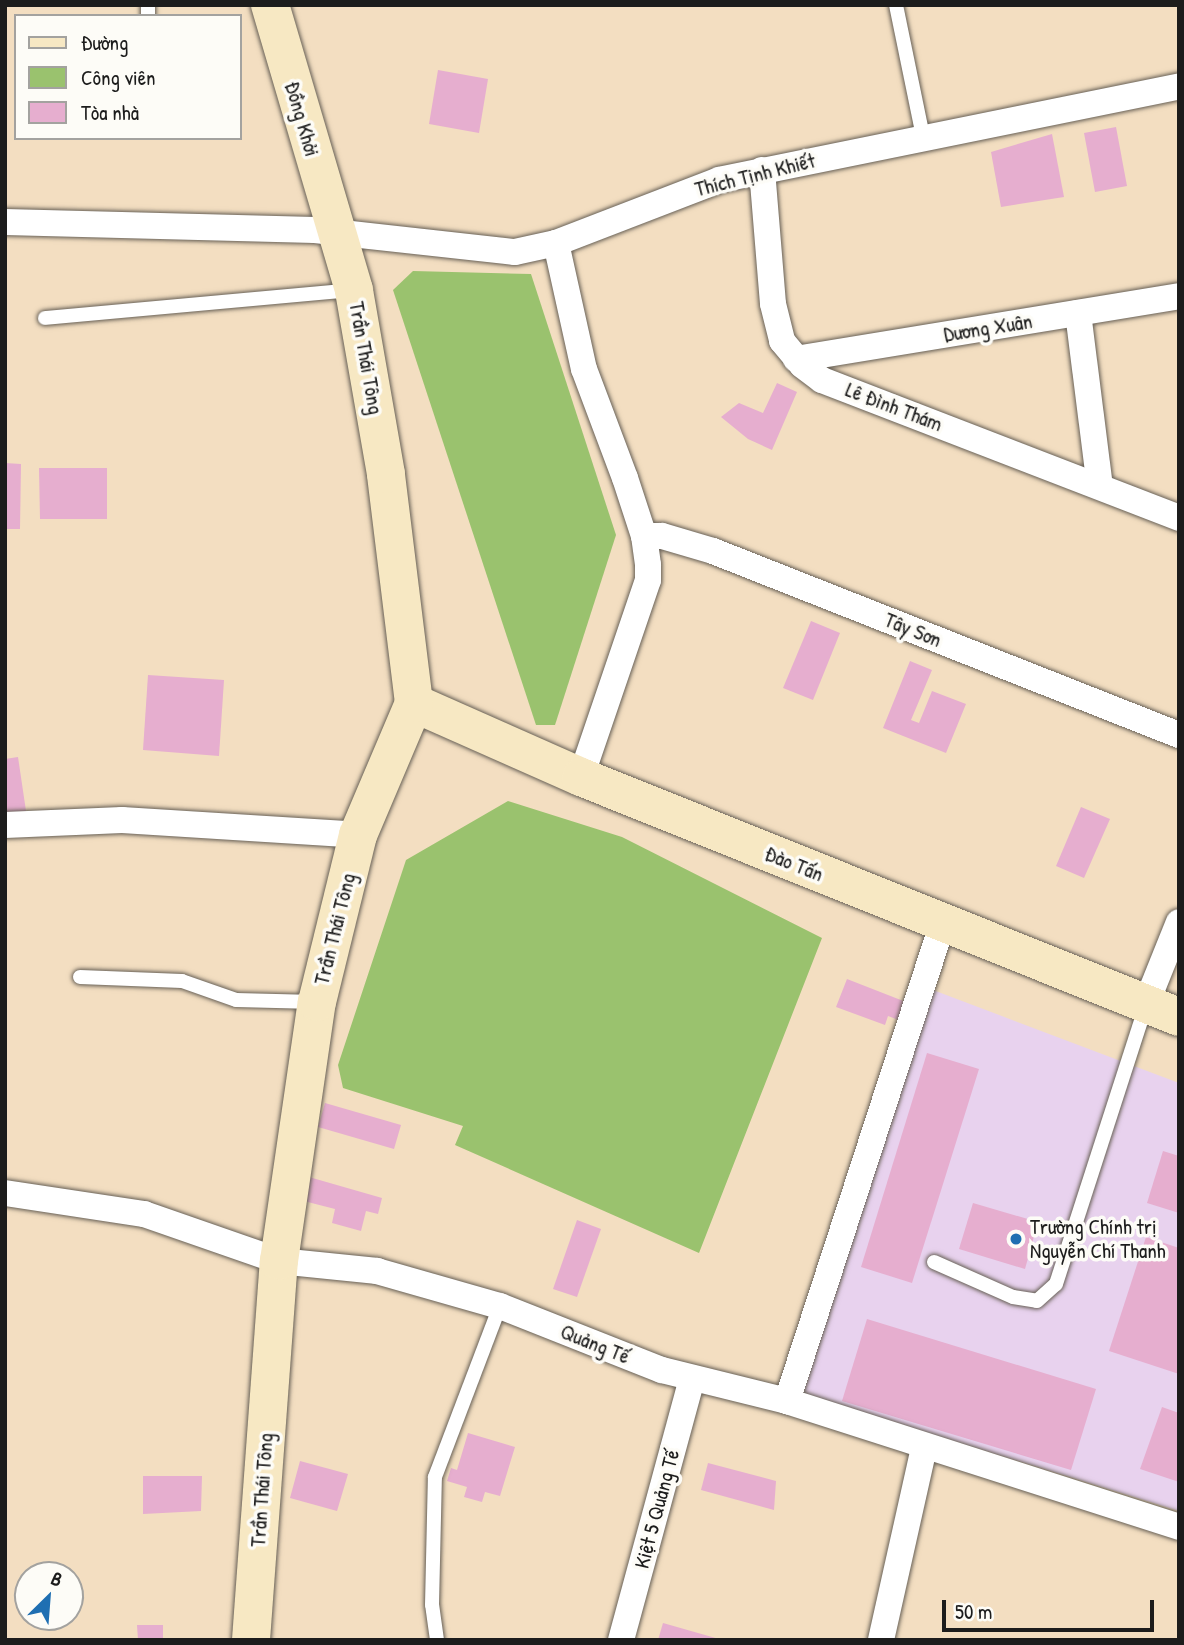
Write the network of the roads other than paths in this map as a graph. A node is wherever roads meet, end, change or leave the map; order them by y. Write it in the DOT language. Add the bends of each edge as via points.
graph roads {
  1 [pos="270,5"];
  2 [pos="897,5"];
  3 [pos="1179,86"];
  4 [pos="923,137"];
  5 [pos="762,170"];
  6 [pos="5,222"];
  7 [pos="335,233"];
  8 [pos="556,243"];
  9 [pos="354,290"];
  10 [pos="1179,296"];
  11 [pos="1078,313"];
  12 [pos="45,318"];
  13 [pos="796,359"];
  14 [pos="1100,486"];
  15 [pos="1179,518"];
  16 [pos="644,536"];
  17 [pos="414,703"];
  18 [pos="1179,735"];
  19 [pos="580,777"];
  20 [pos="5,825"];
  21 [pos="358,835"];
  22 [pos="1179,922"];
  23 [pos="942,925"];
  24 [pos="80,977"];
  25 [pos="317,1002"];
  26 [pos="1163,1011"];
  27 [pos="5,1193"];
  28 [pos="279,1261"];
  29 [pos="934,1262"];
  30 [pos="500,1306"];
  31 [pos="692,1379"];
  32 [pos="786,1401"];
  33 [pos="924,1448"];
  34 [pos="1179,1527"];
  35 [pos="251,1640"];
  36 [pos="437,1640"];
  37 [pos="621,1640"];
  38 [pos="881,1640"];
  1 -- 7 [label="street, Đồng Khởi"];
  2 -- 4 [label="lane"];
  3 -- 4 [label="street, Thích Tịnh Khiết"];
  4 -- 5 [label="street, Thích Tịnh Khiết"];
  5 -- 8 [label="street, Thích Tịnh Khiết" via="719,180"];
  5 -- 13 [label="street, Lê Đình Thám" via="773,304 782,341"];
  6 -- 7 [label="street, Thích Tịnh Khiết"];
  7 -- 8 [label="street, Thích Tịnh Khiết" via="515,252"];
  7 -- 9 [label="street, Trần Thái Tông"];
  8 -- 16 [label="street" via="584,369"];
  9 -- 12 [label="lane"];
  9 -- 17 [label="street, Trần Thái Tông" via="386,474"];
  10 -- 11 [label="street, Dương Xuân"];
  11 -- 13 [label="street, Dương Xuân"];
  11 -- 14 [label="street"];
  13 -- 14 [label="street, Lê Đình Thám" via="822,380"];
  14 -- 15 [label="street, Lê Đình Thám"];
  16 -- 18 [label="street, Tây Sơn" via="662,536 713,551"];
  16 -- 19 [label="street" via="648,579"];
  17 -- 19 [label="street, Đào Tấn"];
  17 -- 21 [label="street, Trần Thái Tông"];
  19 -- 23 [label="street, Đào Tấn"];
  20 -- 21 [label="street" via="122,820"];
  21 -- 25 [label="street, Trần Thái Tông"];
  22 -- 26 [label="street"];
  23 -- 26 [label="street, Đào Tấn"];
  23 -- 32 [label="street"];
  24 -- 25 [label="lane" via="182,981 236,1000"];
  25 -- 28 [label="street, Trần Thái Tông"];
  26 -- 29 [label="lane" via="1056,1284 1037,1301 1013,1297"];
  27 -- 28 [label="street, Quảng Tế" via="144,1214"];
  28 -- 30 [label="street, Quảng Tế" via="377,1271"];
  28 -- 35 [label="street, Trần Thái Tông"];
  30 -- 31 [label="street, Quảng Tế"];
  30 -- 36 [label="lane" via="435,1477 432,1605"];
  31 -- 32 [label="street, Quảng Tế"];
  31 -- 37 [label="street, Kiệt 5 Quảng Tế"];
  32 -- 33 [label="street, Quảng Tế"];
  33 -- 34 [label="street, Quảng Tế"];
  33 -- 38 [label="street"];
}
